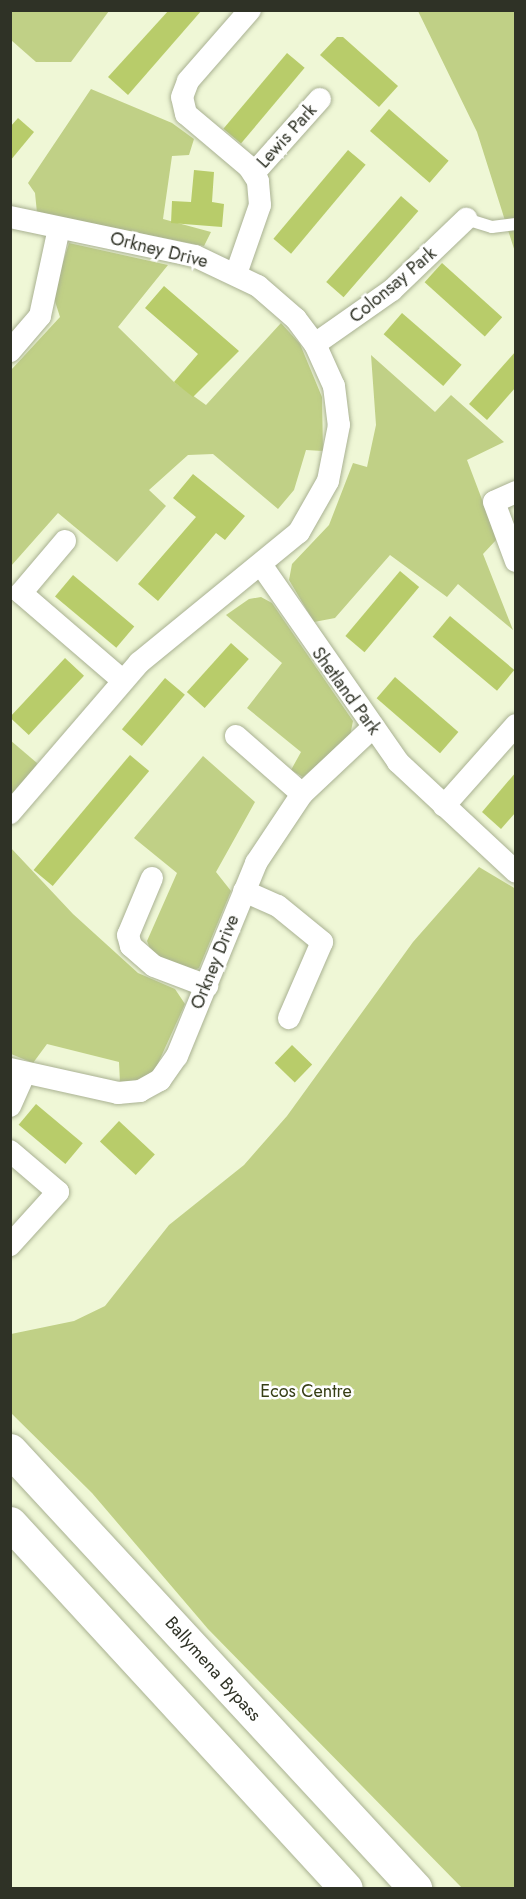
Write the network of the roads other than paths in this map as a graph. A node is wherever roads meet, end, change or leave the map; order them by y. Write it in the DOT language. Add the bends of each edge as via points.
graph roads {
  1 [pos="250,10"];
  2 [pos="321,99"];
  3 [pos="254,173"];
  4 [pos="10,218"];
  5 [pos="466,219"];
  6 [pos="516,224"];
  7 [pos="59,228"];
  8 [pos="236,274"];
  9 [pos="315,344"];
  10 [pos="10,351"];
  11 [pos="516,492"];
  12 [pos="65,541"];
  13 [pos="516,561"];
  14 [pos="262,566"];
  15 [pos="122,680"];
  16 [pos="516,725"];
  17 [pos="372,728"];
  18 [pos="236,736"];
  19 [pos="302,794"];
  20 [pos="444,806"];
  21 [pos="10,813"];
  22 [pos="516,873"];
  23 [pos="152,878"];
  24 [pos="244,891"];
  25 [pos="207,986"];
  26 [pos="289,1018"];
  27 [pos="17,1072"];
  28 [pos="10,1106"];
  29 [pos="10,1151"];
  30 [pos="10,1245"];
  31 [pos="10,1450"];
  32 [pos="10,1523"];
  33 [pos="346,1888"];
  34 [pos="415,1888"];
  1 -- 3 [label="street, Lewis Park" via="188,81 182,99 188,116"];
  2 -- 3 [label="street, Lewis Park"];
  3 -- 8 [label="street, Lewis Park" via="260,205"];
  4 -- 7 [label="street, Orkney Drive"];
  5 -- 6 [label="lane" via="492,227"];
  5 -- 9 [label="street, Colonsay Park" via="392,290"];
  7 -- 8 [label="street, Orkney Drive" via="165,248"];
  7 -- 10 [label="street" via="40,316"];
  8 -- 9 [label="street, Orkney Drive" via="278,302"];
  9 -- 14 [label="street, Orkney Drive" via="338,402 336,452 313,512"];
  11 -- 13 [label="street" via="494,502"];
  12 -- 15 [label="street" via="21,593"];
  14 -- 15 [label="street, Orkney Drive" via="167,637"];
  14 -- 17 [label="street, Shetland Park"];
  15 -- 21 [label="street, Orkney Drive" via="42,782"];
  16 -- 20 [label="street"];
  17 -- 19 [label="street, Orkney Drive"];
  17 -- 20 [label="street, Shetland Park" via="398,762"];
  18 -- 19 [label="street"];
  19 -- 24 [label="street, Orkney Drive" via="256,863"];
  20 -- 22 [label="street, Shetland Park"];
  23 -- 25 [label="street" via="128,935 131,946 153,966"];
  24 -- 25 [label="street, Orkney Drive"];
  24 -- 26 [label="street" via="278,906 322,942"];
  25 -- 27 [label="street, Orkney Drive" via="177,1056 149,1088 118,1093"];
  27 -- 28 [label="street"];
  29 -- 30 [label="street" via="58,1192"];
  31 -- 34 [label="highway, Ballymena Bypass"];
  32 -- 33 [label="highway"];
}
